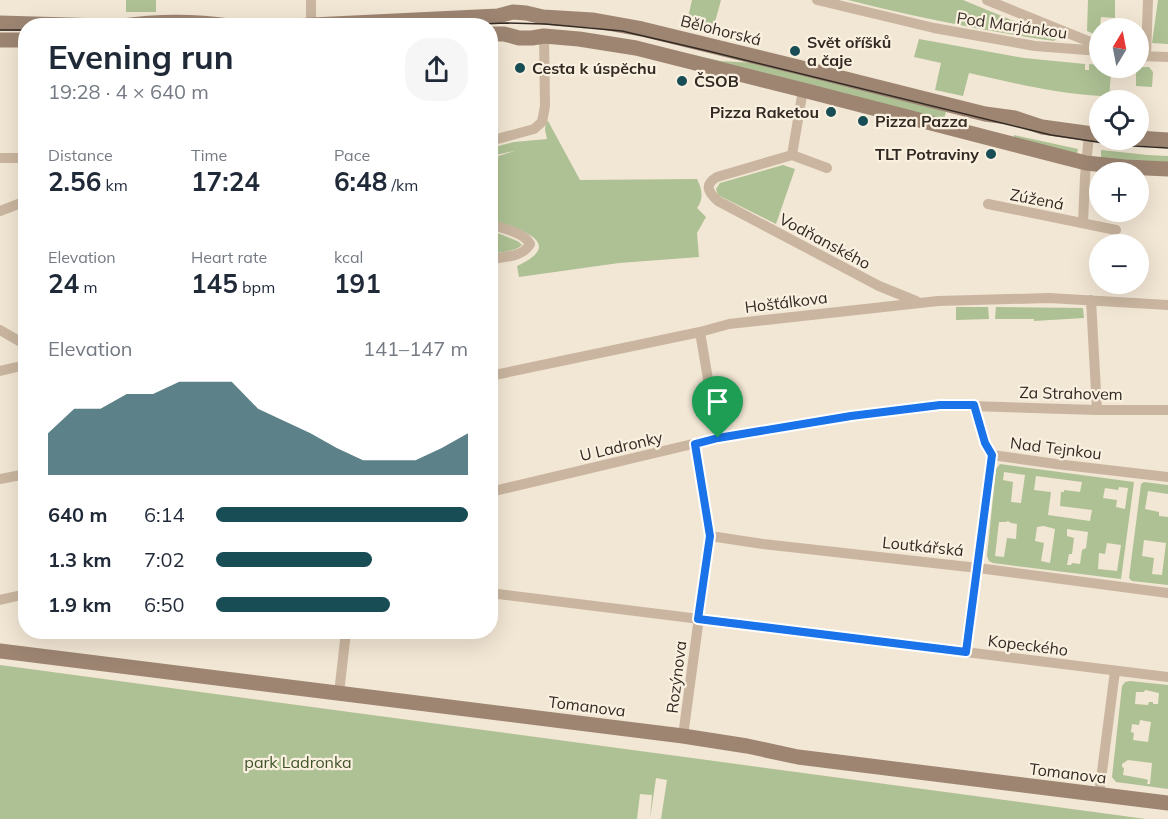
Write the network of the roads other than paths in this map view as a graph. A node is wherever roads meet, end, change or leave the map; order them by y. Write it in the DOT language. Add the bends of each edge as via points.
graph roads {
  1 [pos="311,0"];
  2 [pos="816,0"];
  3 [pos="987,0"];
  4 [pos="1148,0"];
  5 [pos="311,18"];
  6 [pos="456,18"];
  7 [pos="1146,18"];
  8 [pos="0,23"];
  9 [pos="18,24"];
  10 [pos="1066,32"];
  11 [pos="498,33"];
  12 [pos="544,36"];
  13 [pos="0,40"];
  14 [pos="18,40"];
  15 [pos="1089,41"];
  16 [pos="1064,48"];
  17 [pos="1089,50"];
  18 [pos="1149,56"];
  19 [pos="1168,57"];
  20 [pos="803,90"];
  21 [pos="1089,134"];
  22 [pos="498,139"];
  23 [pos="1149,139"];
  24 [pos="1168,140"];
  25 [pos="1090,150"];
  26 [pos="792,155"];
  27 [pos="0,158"];
  28 [pos="18,158"];
  29 [pos="1086,163"];
  30 [pos="826,168"];
  31 [pos="1168,168"];
  32 [pos="18,204"];
  33 [pos="988,204"];
  34 [pos="0,211"];
  35 [pos="1083,222"];
  36 [pos="498,227"];
  37 [pos="1116,230"];
  38 [pos="498,258"];
  39 [pos="1091,300"];
  40 [pos="920,302"];
  41 [pos="1168,305"];
  42 [pos="0,330"];
  43 [pos="700,332"];
  44 [pos="18,340"];
  45 [pos="18,367"];
  46 [pos="0,371"];
  47 [pos="498,374"];
  48 [pos="974,405"];
  49 [pos="1097,410"];
  50 [pos="1168,410"];
  51 [pos="718,438"];
  52 [pos="695,444"];
  53 [pos="992,455"];
  54 [pos="18,476"];
  55 [pos="1168,477"];
  56 [pos="0,479"];
  57 [pos="498,490"];
  58 [pos="710,536"];
  59 [pos="978,568"];
  60 [pos="1168,593"];
  61 [pos="498,594"];
  62 [pos="18,596"];
  63 [pos="0,600"];
  64 [pos="698,619"];
  65 [pos="345,639"];
  66 [pos="0,651"];
  67 [pos="966,652"];
  68 [pos="1115,670"];
  69 [pos="1168,677"];
  70 [pos="339,693"];
  71 [pos="683,736"];
  72 [pos="1099,795"];
  73 [pos="1168,803"];
  1 -- 5 [label="street"];
  2 -- 16 [label="street, Pod Marjánkou" via="907,23"];
  3 -- 10 [label="street"];
  4 -- 7 [label="street"];
  6 -- 21 [label="street, Bělohorská" via="513,12 609,23 984,114"];
  8 -- 9 [label="street"];
  10 -- 15 [label="street"];
  10 -- 16 [label="street"];
  11 -- 12 [label="street" via="528,38"];
  12 -- 20 [label="street" via="636,48"];
  12 -- 22 [label="street" via="542,122 534,129"];
  13 -- 14 [label="street"];
  16 -- 17 [label="street, Pod Marjánkou"];
  18 -- 19 [label="street"];
  20 -- 26 [label="street"];
  20 -- 29 [label="street"];
  23 -- 24 [label="street"];
  25 -- 29 [label="street"];
  26 -- 30 [label="street"];
  26 -- 40 [label="street, Vodňanského" via="717,177 710,183 710,194 879,286"];
  27 -- 28 [label="street"];
  29 -- 31 [label="street"];
  29 -- 35 [label="street"];
  32 -- 34 [label="street"];
  33 -- 35 [label="street, Zúžená"];
  35 -- 37 [label="street, Zúžená"];
  36 -- 38 [label="street" via="527,238 530,244 522,253"];
  39 -- 40 [label="street, Hošťálkova"];
  39 -- 41 [label="street, Hošťálkova"];
  39 -- 49 [label="street"];
  40 -- 43 [label="street, Hošťálkova" via="729,324"];
  42 -- 44 [label="street"];
  43 -- 47 [label="street, Hošťálkova"];
  43 -- 51 [label="street"];
  45 -- 46 [label="street"];
  48 -- 49 [label="street, Za Strahovem"];
  48 -- 51 [label="street, U Ladronky" via="940,405 851,416"];
  48 -- 53 [label="street, Nad Tejnkou"];
  49 -- 50 [label="street, Za Strahovem"];
  51 -- 52 [label="street, U Ladronky"];
  52 -- 57 [label="street, U Ladronky"];
  52 -- 58 [label="street, Rozýnova"];
  53 -- 55 [label="street, Nad Tejnkou"];
  53 -- 59 [label="street"];
  54 -- 56 [label="street"];
  58 -- 59 [label="street, Loutkářská"];
  58 -- 64 [label="street, Rozýnova"];
  59 -- 60 [label="street, Loutkářská"];
  59 -- 67 [label="street"];
  61 -- 64 [label="street, Kopeckého"];
  62 -- 63 [label="street"];
  64 -- 67 [label="street, Kopeckého"];
  64 -- 71 [label="street, Rozýnova"];
  65 -- 70 [label="street"];
  66 -- 70 [label="street, Tomanova"];
  67 -- 68 [label="street, Kopeckého"];
  68 -- 69 [label="street, Kopeckého"];
  68 -- 72 [label="street"];
  70 -- 71 [label="street, Tomanova"];
  71 -- 72 [label="street, Tomanova" via="798,757"];
  72 -- 73 [label="street, Tomanova"];
}
